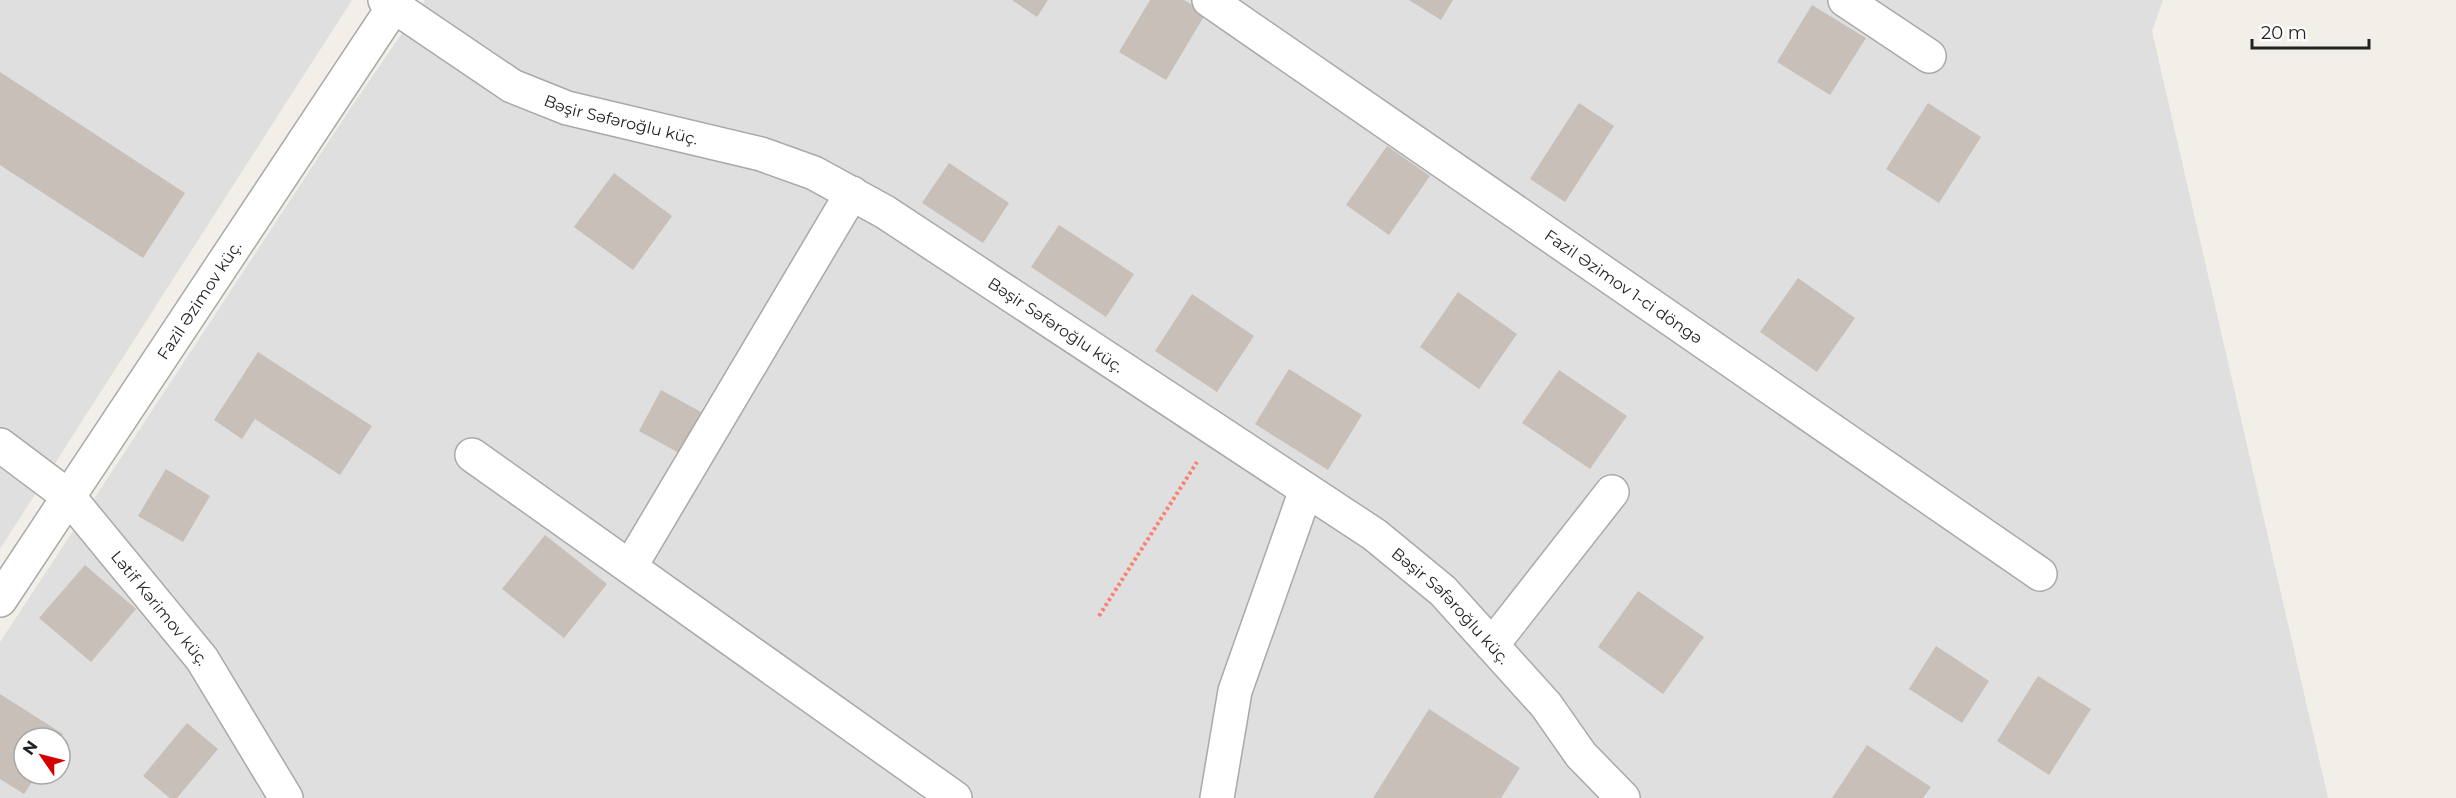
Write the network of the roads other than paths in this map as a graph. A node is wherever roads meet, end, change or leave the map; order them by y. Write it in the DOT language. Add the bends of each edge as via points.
graph roads {
  1 [pos="1209,0"];
  2 [pos="1845,0"];
  3 [pos="392,2"];
  4 [pos="1929,56"];
  5 [pos="852,194"];
  6 [pos="0,445"];
  7 [pos="472,455"];
  8 [pos="1306,490"];
  9 [pos="1612,492"];
  10 [pos="68,496"];
  11 [pos="630,567"];
  12 [pos="2040,574"];
  13 [pos="0,600"];
  14 [pos="1492,645"];
  15 [pos="286,798"];
  16 [pos="955,798"];
  17 [pos="1217,798"];
  18 [pos="1623,798"];
  1 -- 12 [label="street, Fazil Əzimov 1-ci döngə"];
  2 -- 4 [label="street"];
  3 -- 5 [label="street, Bəşir Səfəroğlu küç." via="512,86 567,108 761,154 814,173"];
  3 -- 10 [label="street, Fazil Əzimov küç."];
  5 -- 8 [label="street, Bəşir Səfəroğlu küç."];
  5 -- 11 [label="street"];
  6 -- 10 [label="street, Lətif Kərimov küç."];
  7 -- 11 [label="street"];
  8 -- 14 [label="street, Bəşir Səfəroğlu küç." via="1375,535 1443,591"];
  8 -- 17 [label="street" via="1235,691"];
  9 -- 14 [label="street"];
  10 -- 13 [label="street, Fazil Əzimov küç."];
  10 -- 15 [label="street, Lətif Kərimov küç." via="202,659"];
  11 -- 16 [label="street"];
  14 -- 18 [label="street, Bəşir Səfəroğlu küç." via="1546,705 1581,755"];
}
